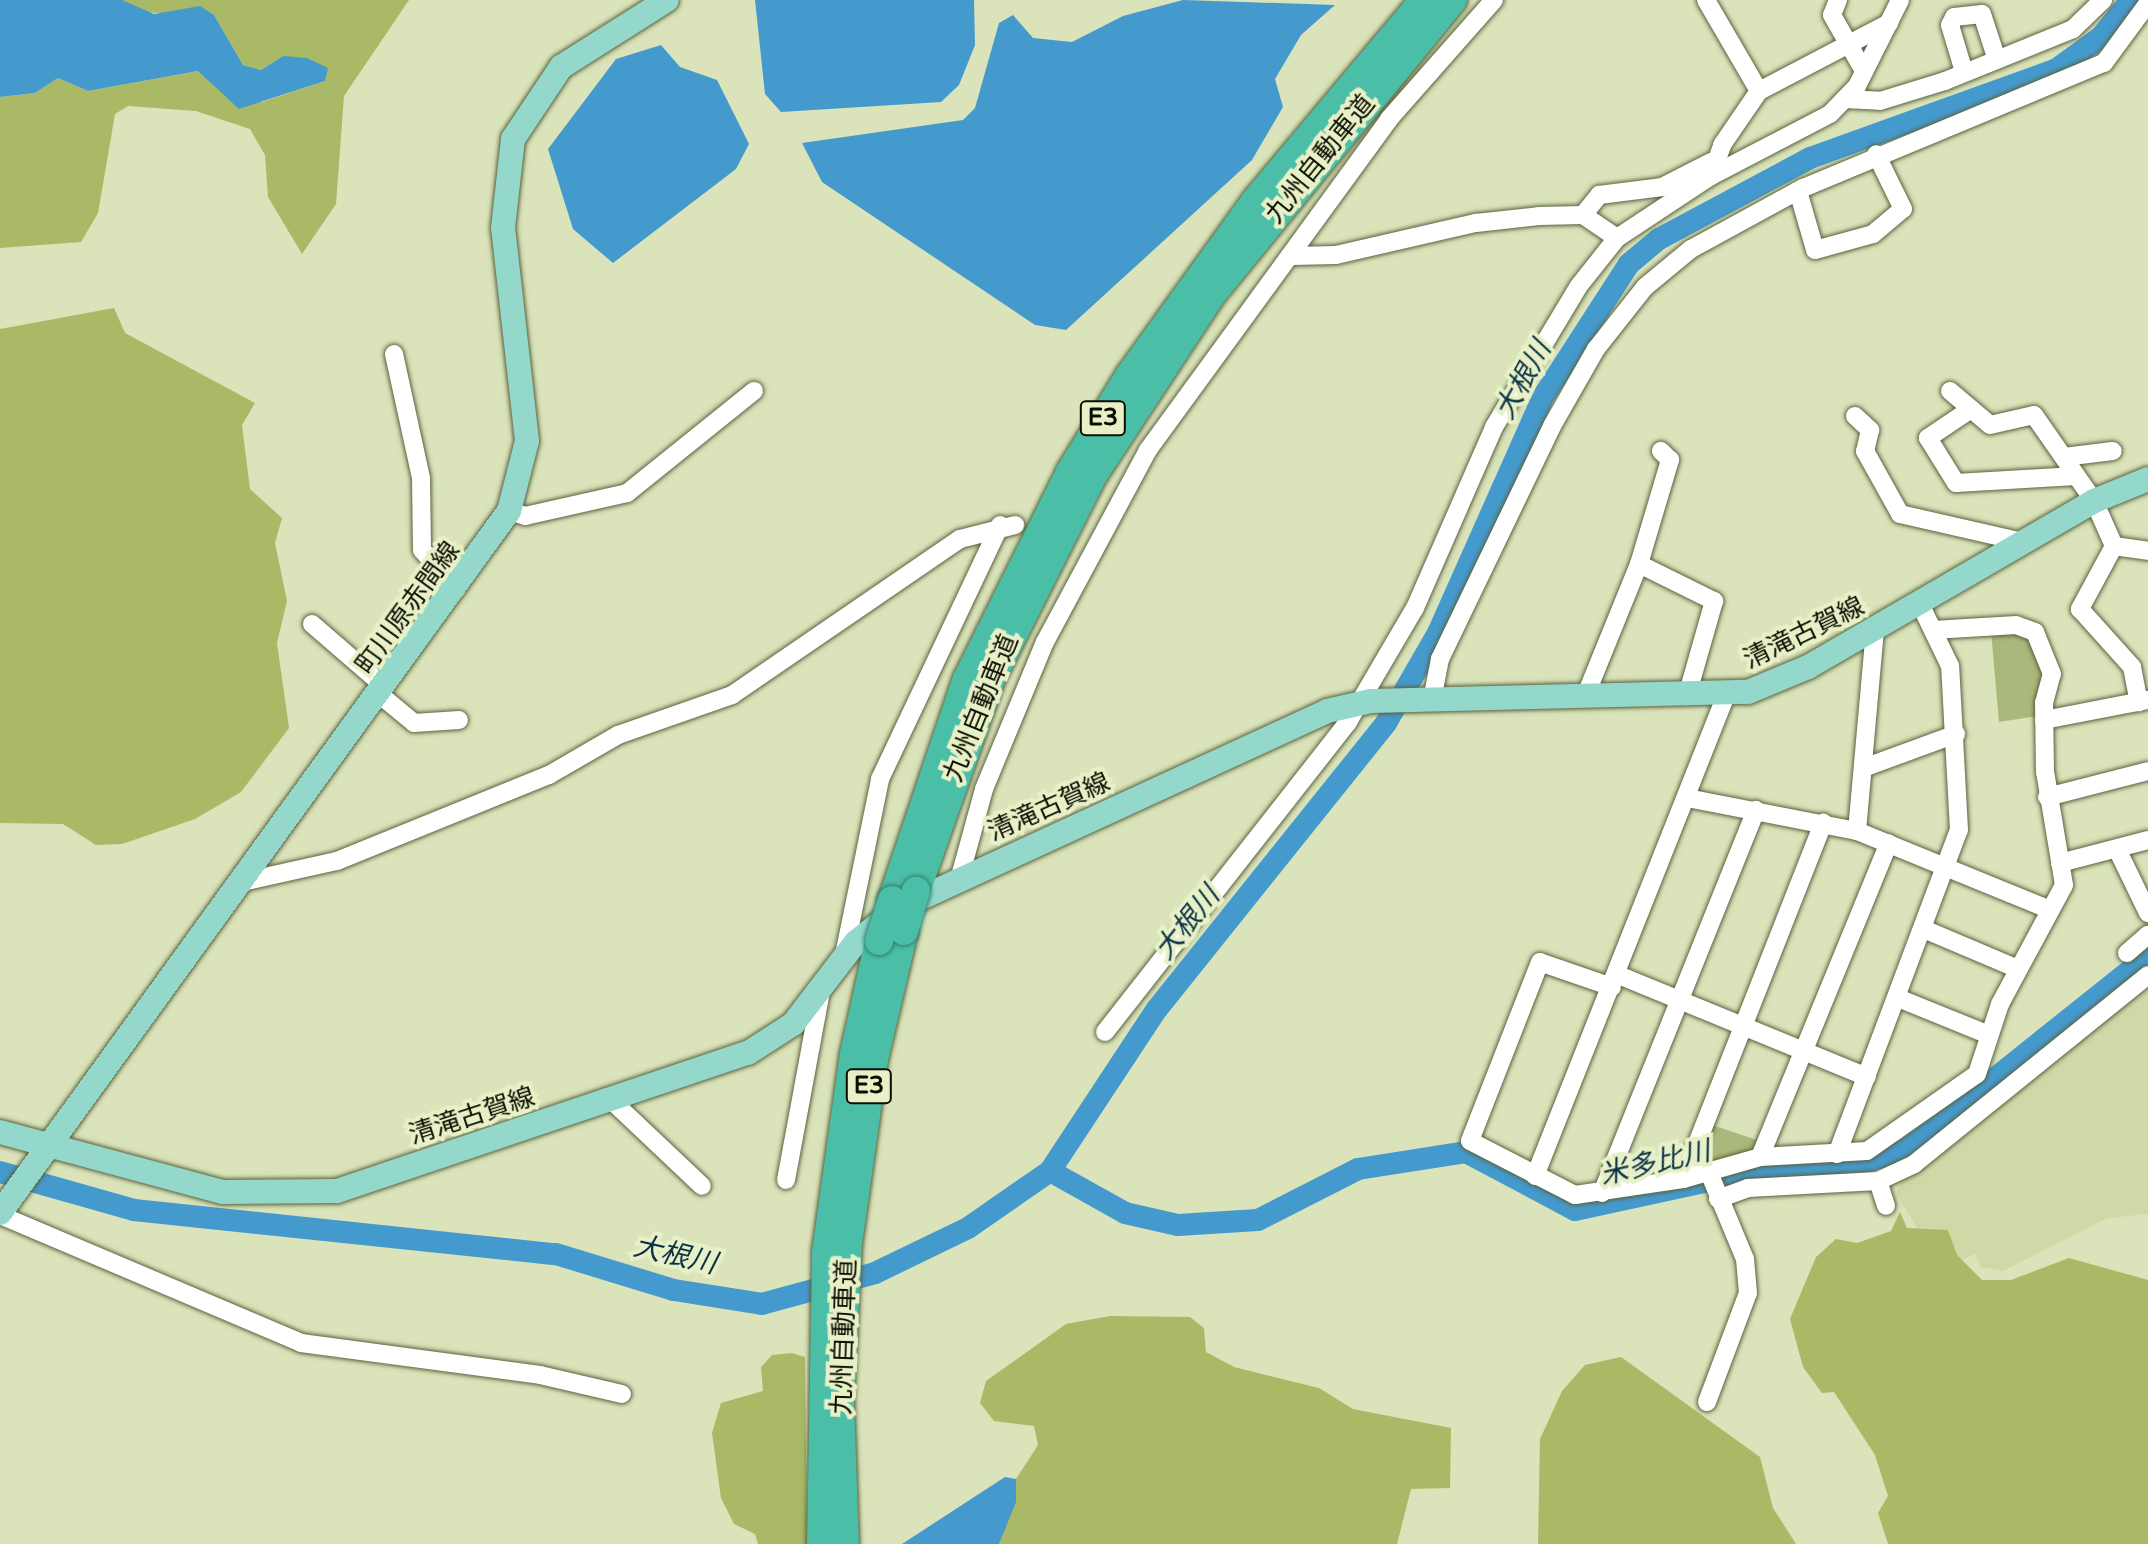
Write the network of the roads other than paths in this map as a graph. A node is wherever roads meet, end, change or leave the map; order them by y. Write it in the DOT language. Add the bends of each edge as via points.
graph roads {
  1 [pos="667,0"];
  2 [pos="1424,0"];
  3 [pos="1453,0"];
  4 [pos="1494,0"];
  5 [pos="1706,0"];
  6 [pos="1838,0"];
  7 [pos="1900,0"];
  8 [pos="2103,0"];
  9 [pos="2148,3"];
  10 [pos="1889,22"];
  11 [pos="1849,44"];
  12 [pos="1997,60"];
  13 [pos="1864,71"];
  14 [pos="1964,72"];
  15 [pos="1759,91"];
  16 [pos="1845,99"];
  17 [pos="1876,154"];
  18 [pos="1713,168"];
  19 [pos="1798,191"];
  20 [pos="1583,215"];
  21 [pos="1617,238"];
  22 [pos="1292,256"];
  23 [pos="394,354"];
  24 [pos="754,391"];
  25 [pos="1950,391"];
  26 [pos="1971,409"];
  27 [pos="1855,416"];
  28 [pos="1661,451"];
  29 [pos="2113,451"];
  30 [pos="2064,457"];
  31 [pos="2076,476"];
  32 [pos="2148,479"];
  33 [pos="2094,501"];
  34 [pos="509,511"];
  35 [pos="2023,542"];
  36 [pos="2114,546"];
  37 [pos="1069,550"];
  38 [pos="2148,551"];
  39 [pos="1087,558"];
  40 [pos="1639,564"];
  41 [pos="457,589"];
  42 [pos="1920,604"];
  43 [pos="312,624"];
  44 [pos="1875,630"];
  45 [pos="1933,630"];
  46 [pos="382,690"];
  47 [pos="1726,695"];
  48 [pos="1687,696"];
  49 [pos="1585,697"];
  50 [pos="1432,700"];
  51 [pos="2143,701"];
  52 [pos="1363,702"];
  53 [pos="459,720"];
  54 [pos="2044,720"];
  55 [pos="1956,734"];
  56 [pos="1866,767"];
  57 [pos="2148,771"];
  58 [pos="2047,797"];
  59 [pos="1687,798"];
  60 [pos="1756,810"];
  61 [pos="1823,823"];
  62 [pos="1857,831"];
  63 [pos="2148,840"];
  64 [pos="1889,843"];
  65 [pos="2118,851"];
  66 [pos="2060,863"];
  67 [pos="1951,868"];
  68 [pos="959,880"];
  69 [pos="242,882"];
  70 [pos="904,895"];
  71 [pos="2051,910"];
  72 [pos="2148,913"];
  73 [pos="1926,930"];
  74 [pos="2148,935"];
  75 [pos="2127,953"];
  76 [pos="844,958"];
  77 [pos="2018,969"];
  78 [pos="2148,975"];
  79 [pos="1614,981"];
  80 [pos="821,992"];
  81 [pos="1898,998"];
  82 [pos="1679,1000"];
  83 [pos="1742,1026"];
  84 [pos="1105,1032"];
  85 [pos="1989,1035"];
  86 [pos="1804,1051"];
  87 [pos="1867,1077"];
  88 [pos="611,1100"];
  89 [pos="0,1132"];
  90 [pos="45,1151"];
  91 [pos="1837,1154"];
  92 [pos="1760,1157"];
  93 [pos="1708,1170"];
  94 [pos="1535,1176"];
  95 [pos="1683,1179"];
  96 [pos="786,1180"];
  97 [pos="1878,1181"];
  98 [pos="702,1186"];
  99 [pos="1602,1193"];
  100 [pos="1718,1199"];
  101 [pos="1886,1206"];
  102 [pos="1,1212"];
  103 [pos="832,1335"];
  104 [pos="622,1394"];
  105 [pos="1707,1402"];
  106 [pos="821,1544"];
  107 [pos="845,1544"];
  1 -- 34 [label="main road, 町川原赤間線" via="561,67 513,139 503,228 527,441"];
  2 -- 70 [label="highway, 九州自動車道 / E3" via="1256,200 1129,376 1070,472 967,679"];
  3 -- 70 [label="highway, 九州自動車道 / E3" via="1213,293 1092,477 991,679"];
  4 -- 22 [label="street" via="1389,119"];
  5 -- 15 [label="street"];
  6 -- 11 [label="street" via="1832,15"];
  7 -- 10 [label="street"];
  8 -- 12 [label="street" via="2073,29"];
  9 -- 17 [label="street" via="2104,63"];
  10 -- 11 [label="street"];
  10 -- 13 [label="street"];
  11 -- 13 [label="street"];
  11 -- 15 [label="street"];
  12 -- 14 [label="street"];
  12 -- 14 [label="street" via="1982,14 1954,17 1950,25"];
  13 -- 16 [label="street"];
  14 -- 16 [label="street" via="1880,101"];
  15 -- 18 [label="street"];
  16 -- 18 [label="street" via="1796,136"];
  17 -- 19 [label="street"];
  17 -- 19 [label="street" via="1903,209 1873,234 1815,250"];
  18 -- 20 [label="street" via="1662,187 1599,195"];
  18 -- 21 [label="street"];
  19 -- 50 [label="street" via="1691,249 1645,287 1596,349 1440,659"];
  20 -- 21 [label="street"];
  20 -- 22 [label="street" via="1476,223 1336,255"];
  21 -- 52 [label="street" via="1578,287 1494,427 1415,608"];
  22 -- 39 [label="street" via="1172,412"];
  23 -- 41 [label="street" via="421,478 422,550"];
  24 -- 34 [label="street" via="627,493 525,516"];
  25 -- 26 [label="street"];
  26 -- 30 [label="street" via="1990,425 2034,415"];
  26 -- 31 [label="street" via="1928,438 1956,483 2015,485"];
  27 -- 35 [label="street" via="1870,430 1865,451 1900,514"];
  28 -- 40 [label="street" via="1670,460"];
  29 -- 30 [label="street"];
  30 -- 31 [label="street"];
  31 -- 33 [label="street"];
  32 -- 33 [label="main road, 清滝古賀線"];
  33 -- 35 [label="main road, 清滝古賀線"];
  33 -- 36 [label="street"];
  34 -- 41 [label="main road, 町川原赤間線"];
  35 -- 42 [label="main road, 清滝古賀線"];
  36 -- 38 [label="street"];
  36 -- 51 [label="street" via="2080,609 2132,667"];
  37 -- 39 [label="street"];
  39 -- 68 [label="street" via="984,789"];
  40 -- 48 [label="street" via="1714,601"];
  40 -- 49 [label="street"];
  41 -- 46 [label="main road, 町川原赤間線"];
  42 -- 44 [label="main road, 清滝古賀線"];
  42 -- 45 [label="street"];
  43 -- 46 [label="street"];
  44 -- 47 [label="main road, 清滝古賀線" via="1780,680"];
  44 -- 56 [label="street"];
  45 -- 54 [label="street" via="2016,625 2035,632 2052,674"];
  45 -- 55 [label="street" via="1950,666"];
  46 -- 53 [label="street" via="414,723"];
  46 -- 69 [label="main road, 町川原赤間線"];
  47 -- 48 [label="main road, 清滝古賀線"];
  47 -- 59 [label="street"];
  48 -- 49 [label="main road, 清滝古賀線"];
  49 -- 50 [label="main road, 清滝古賀線"];
  50 -- 52 [label="main road, 清滝古賀線"];
  51 -- 54 [label="street"];
  52 -- 68 [label="main road, 清滝古賀線"];
  52 -- 84 [label="street"];
  54 -- 58 [label="street"];
  55 -- 56 [label="street"];
  55 -- 67 [label="street" via="1959,830"];
  56 -- 62 [label="street"];
  57 -- 58 [label="street"];
  58 -- 66 [label="street"];
  59 -- 60 [label="street"];
  59 -- 79 [label="street"];
  60 -- 61 [label="street"];
  60 -- 82 [label="street"];
  61 -- 62 [label="street"];
  61 -- 83 [label="street"];
  62 -- 64 [label="street"];
  63 -- 65 [label="street"];
  64 -- 67 [label="street"];
  64 -- 86 [label="street"];
  65 -- 66 [label="street"];
  65 -- 72 [label="street"];
  66 -- 71 [label="street" via="2064,885"];
  67 -- 71 [label="street"];
  67 -- 73 [label="street"];
  68 -- 76 [label="main road, 清滝古賀線" via="897,909"];
  69 -- 76 [label="street" via="337,861 549,775 618,735 732,695 927,560 1007,525 880,779"];
  69 -- 90 [label="main road, 町川原赤間線"];
  70 -- 103 [label="highway, 九州自動車道 / E3, bridge" via="892,936 837,1248"];
  71 -- 77 [label="street"];
  73 -- 77 [label="street"];
  73 -- 81 [label="street"];
  74 -- 75 [label="street"];
  76 -- 80 [label="main road, 清滝古賀線"];
  77 -- 85 [label="street"];
  78 -- 97 [label="street" via="1914,1164"];
  79 -- 82 [label="street"];
  79 -- 94 [label="street"];
  79 -- 94 [label="street" via="1540,962 1470,1141"];
  80 -- 88 [label="main road, 清滝古賀線" via="793,1024 748,1053"];
  80 -- 96 [label="street"];
  81 -- 85 [label="street"];
  81 -- 87 [label="street"];
  82 -- 83 [label="street"];
  82 -- 99 [label="street"];
  83 -- 86 [label="street"];
  83 -- 95 [label="street"];
  85 -- 91 [label="street" via="1977,1074 1888,1142"];
  86 -- 87 [label="street"];
  86 -- 92 [label="street"];
  87 -- 91 [label="street"];
  88 -- 90 [label="main road, 清滝古賀線" via="313,1194 223,1192"];
  88 -- 98 [label="street"];
  89 -- 90 [label="main road, 清滝古賀線"];
  90 -- 102 [label="main road, 町川原赤間線"];
  91 -- 92 [label="street"];
  92 -- 93 [label="street"];
  93 -- 95 [label="street"];
  93 -- 100 [label="street"];
  94 -- 99 [label="street" via="1575,1195"];
  95 -- 99 [label="street"];
  97 -- 100 [label="street" via="1748,1188"];
  97 -- 101 [label="street"];
  100 -- 105 [label="street" via="1745,1259 1748,1293"];
  102 -- 104 [label="street" via="301,1343 540,1375"];
  103 -- 106 [label="highway, 九州自動車道 / E3"];
  103 -- 107 [label="highway, 九州自動車道 / E3"];
}
